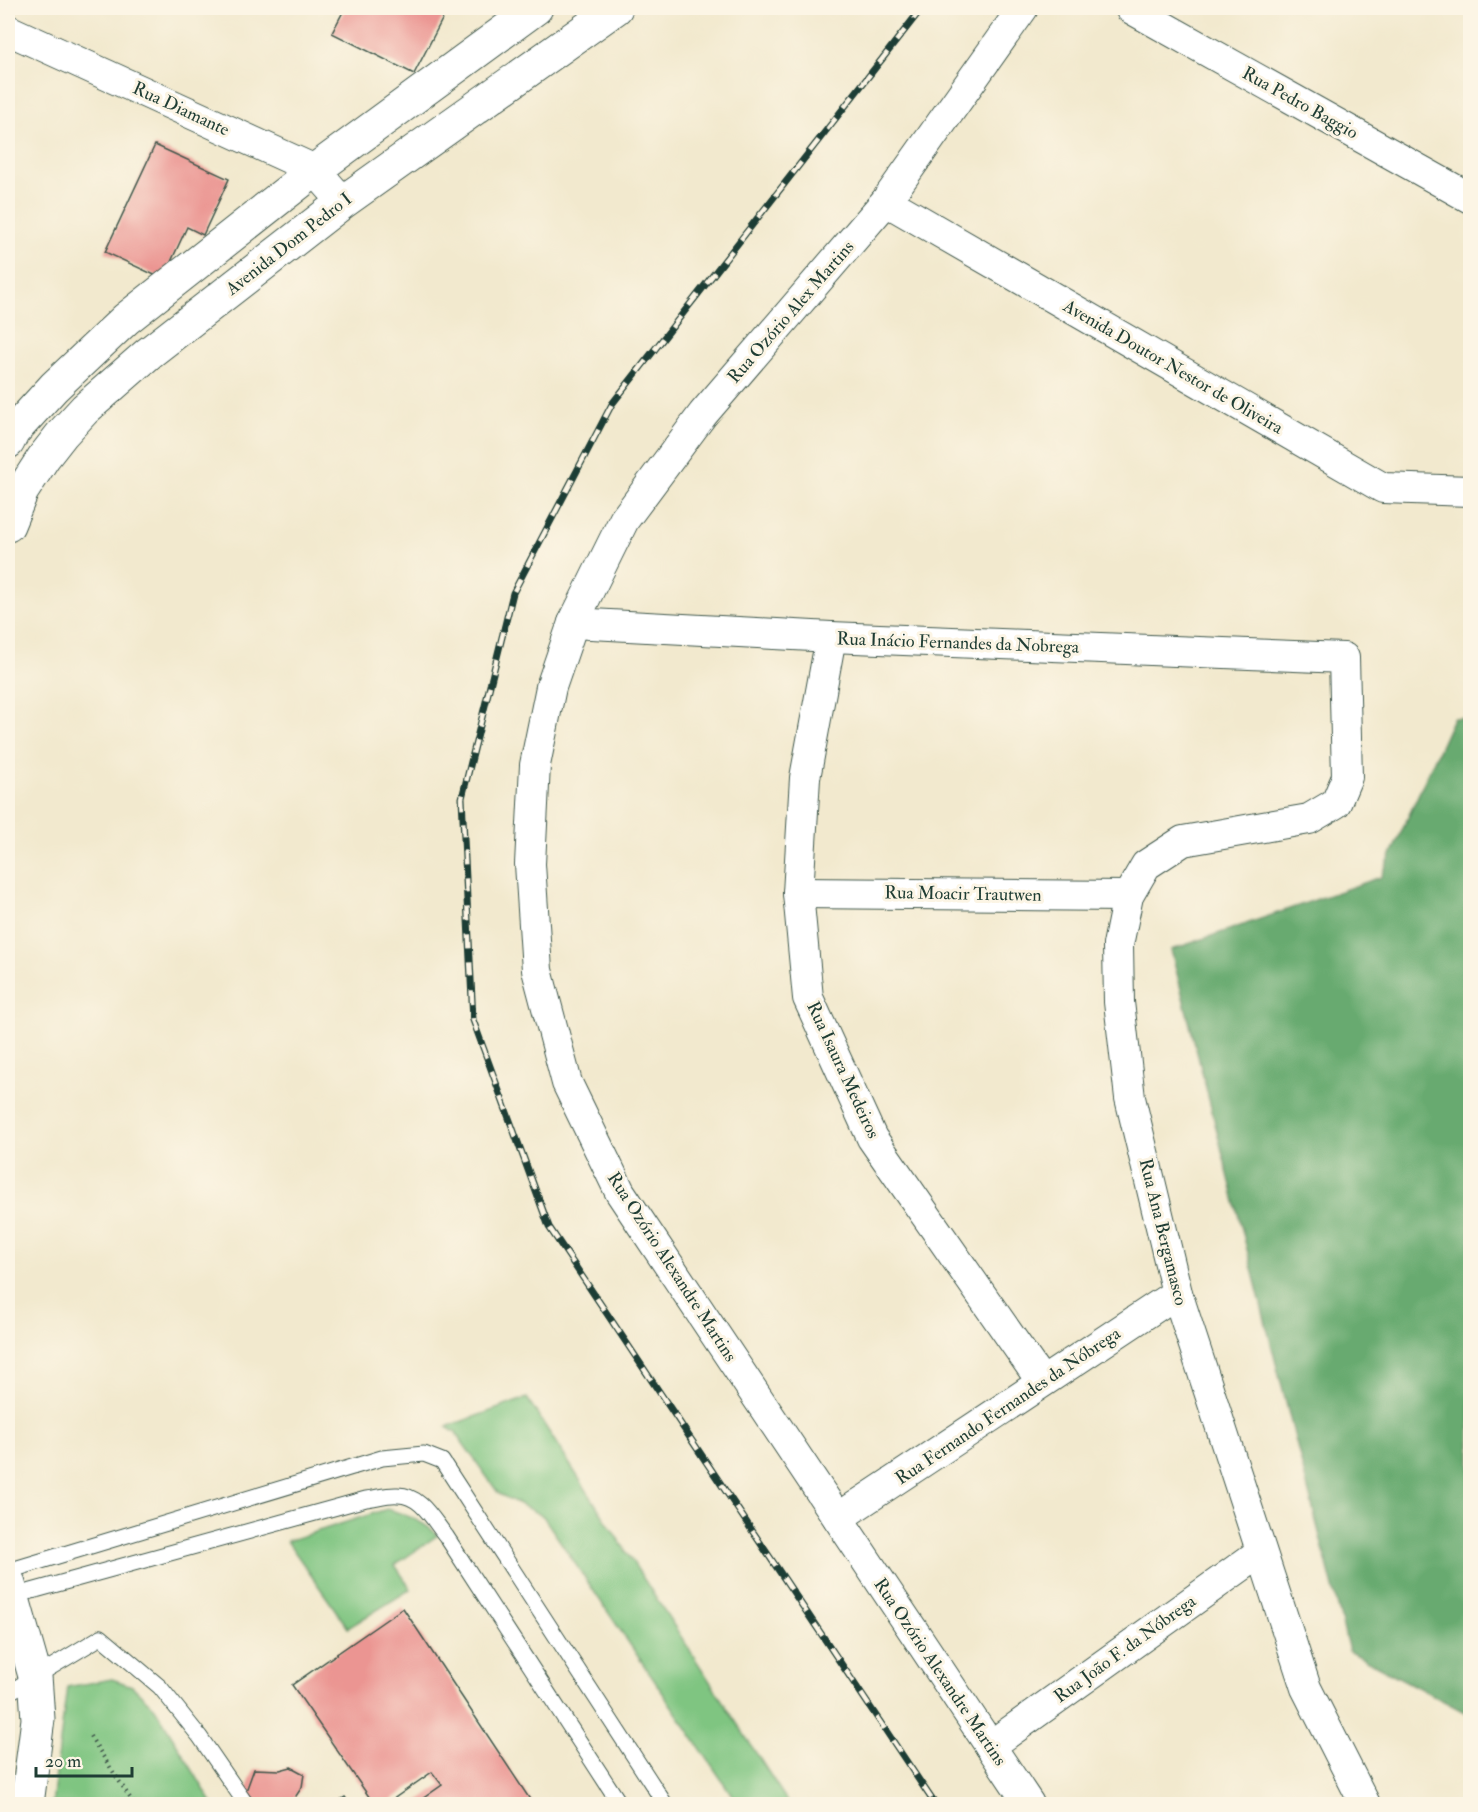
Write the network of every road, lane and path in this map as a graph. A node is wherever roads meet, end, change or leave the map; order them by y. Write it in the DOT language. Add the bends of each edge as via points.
graph roads {
  1 [pos="536,8"];
  2 [pos="613,8"];
  3 [pos="1023,8"];
  4 [pos="1130,8"];
  5 [pos="8,30"];
  6 [pos="315,170"];
  7 [pos="1470,198"];
  8 [pos="886,201"];
  9 [pos="343,202"];
  10 [pos="8,442"];
  11 [pos="1470,491"];
  12 [pos="8,525"];
  13 [pos="573,623"];
  14 [pos="831,637"];
  15 [pos="1347,777"];
  16 [pos="798,892"];
  17 [pos="1128,896"];
  18 [pos="1177,1293"];
  19 [pos="1042,1382"];
  20 [pos="838,1518"];
  21 [pos="1261,1552"];
  22 [pos="9,1587"];
  23 [pos="21,1684"];
  24 [pos="90,1736"];
  25 [pos="990,1746"];
  26 [pos="20,1770"];
  27 [pos="27,1804"];
  28 [pos="134,1804"];
  29 [pos="246,1804"];
  30 [pos="620,1804"];
  31 [pos="665,1804"];
  32 [pos="1029,1804"];
  33 [pos="1365,1804"];
  1 -- 6 [label="street"];
  2 -- 9 [label="street, Avenida Dom Pedro I"];
  3 -- 8 [label="street, Rua Ozório Alex Martins"];
  4 -- 7 [label="street, Rua Pedro Baggio"];
  5 -- 6 [label="street, Rua Diamante"];
  6 -- 9 [label="street, Rua Diamante"];
  6 -- 10 [label="street" via="126,319 54,387"];
  8 -- 11 [label="street, Avenida Doutor Nestor de Oliveira" via="1383,488"];
  8 -- 13 [label="street, Rua Ozório Alex Martins" via="696,424 624,520"];
  9 -- 12 [label="street, Avenida Dom Pedro I" via="149,353 84,409 44,457 22,491"];
  13 -- 14 [label="street, Rua Inácio Fernandes da Nobrega"];
  13 -- 20 [label="street, Rua Ozório Alexandre Martins" via="551,687 535,765 530,864 537,970 567,1083 620,1192"];
  14 -- 15 [label="street, Rua Inácio Fernandes da Nobrega" via="1344,658"];
  14 -- 16 [label="street, Rua Isaura Medeiros" via="805,778"];
  15 -- 17 [label="street, Rua Ana Bergamasco" via="1336,803 1309,819 1183,842 1146,865"];
  16 -- 17 [label="street, Rua Moacir Trautwen"];
  16 -- 19 [label="street, Rua Isaura Medeiros" via="808,998 872,1138"];
  17 -- 18 [label="street, Rua Ana Bergamasco" via="1118,945 1119,1002 1130,1098"];
  18 -- 19 [label="street, Rua Fernando Fernandes da Nóbrega"];
  18 -- 21 [label="street, Rua Ana Bergamasco"];
  19 -- 20 [label="street, Rua Fernando Fernandes da Nóbrega"];
  20 -- 25 [label="street, Rua Ozório Alexandre Martins"];
  21 -- 25 [label="street, Rua João F. da Nóbrega"];
  21 -- 33 [label="street, Rua Ana Bergamasco" via="1306,1688"];
  22 -- 23 [label="street"];
  22 -- 30 [label="lane" via="366,1500 409,1497 417,1500 446,1536"];
  22 -- 31 [label="lane" via="382,1458 424,1454 442,1461"];
  23 -- 26 [label="street" via="38,1719"];
  23 -- 29 [label="lane" via="101,1637 160,1687"];
  24 -- 28 [label="path"];
  25 -- 32 [label="street, Rua Ozório Alexandre Martins"];
  26 -- 27 [label="street"];
}
